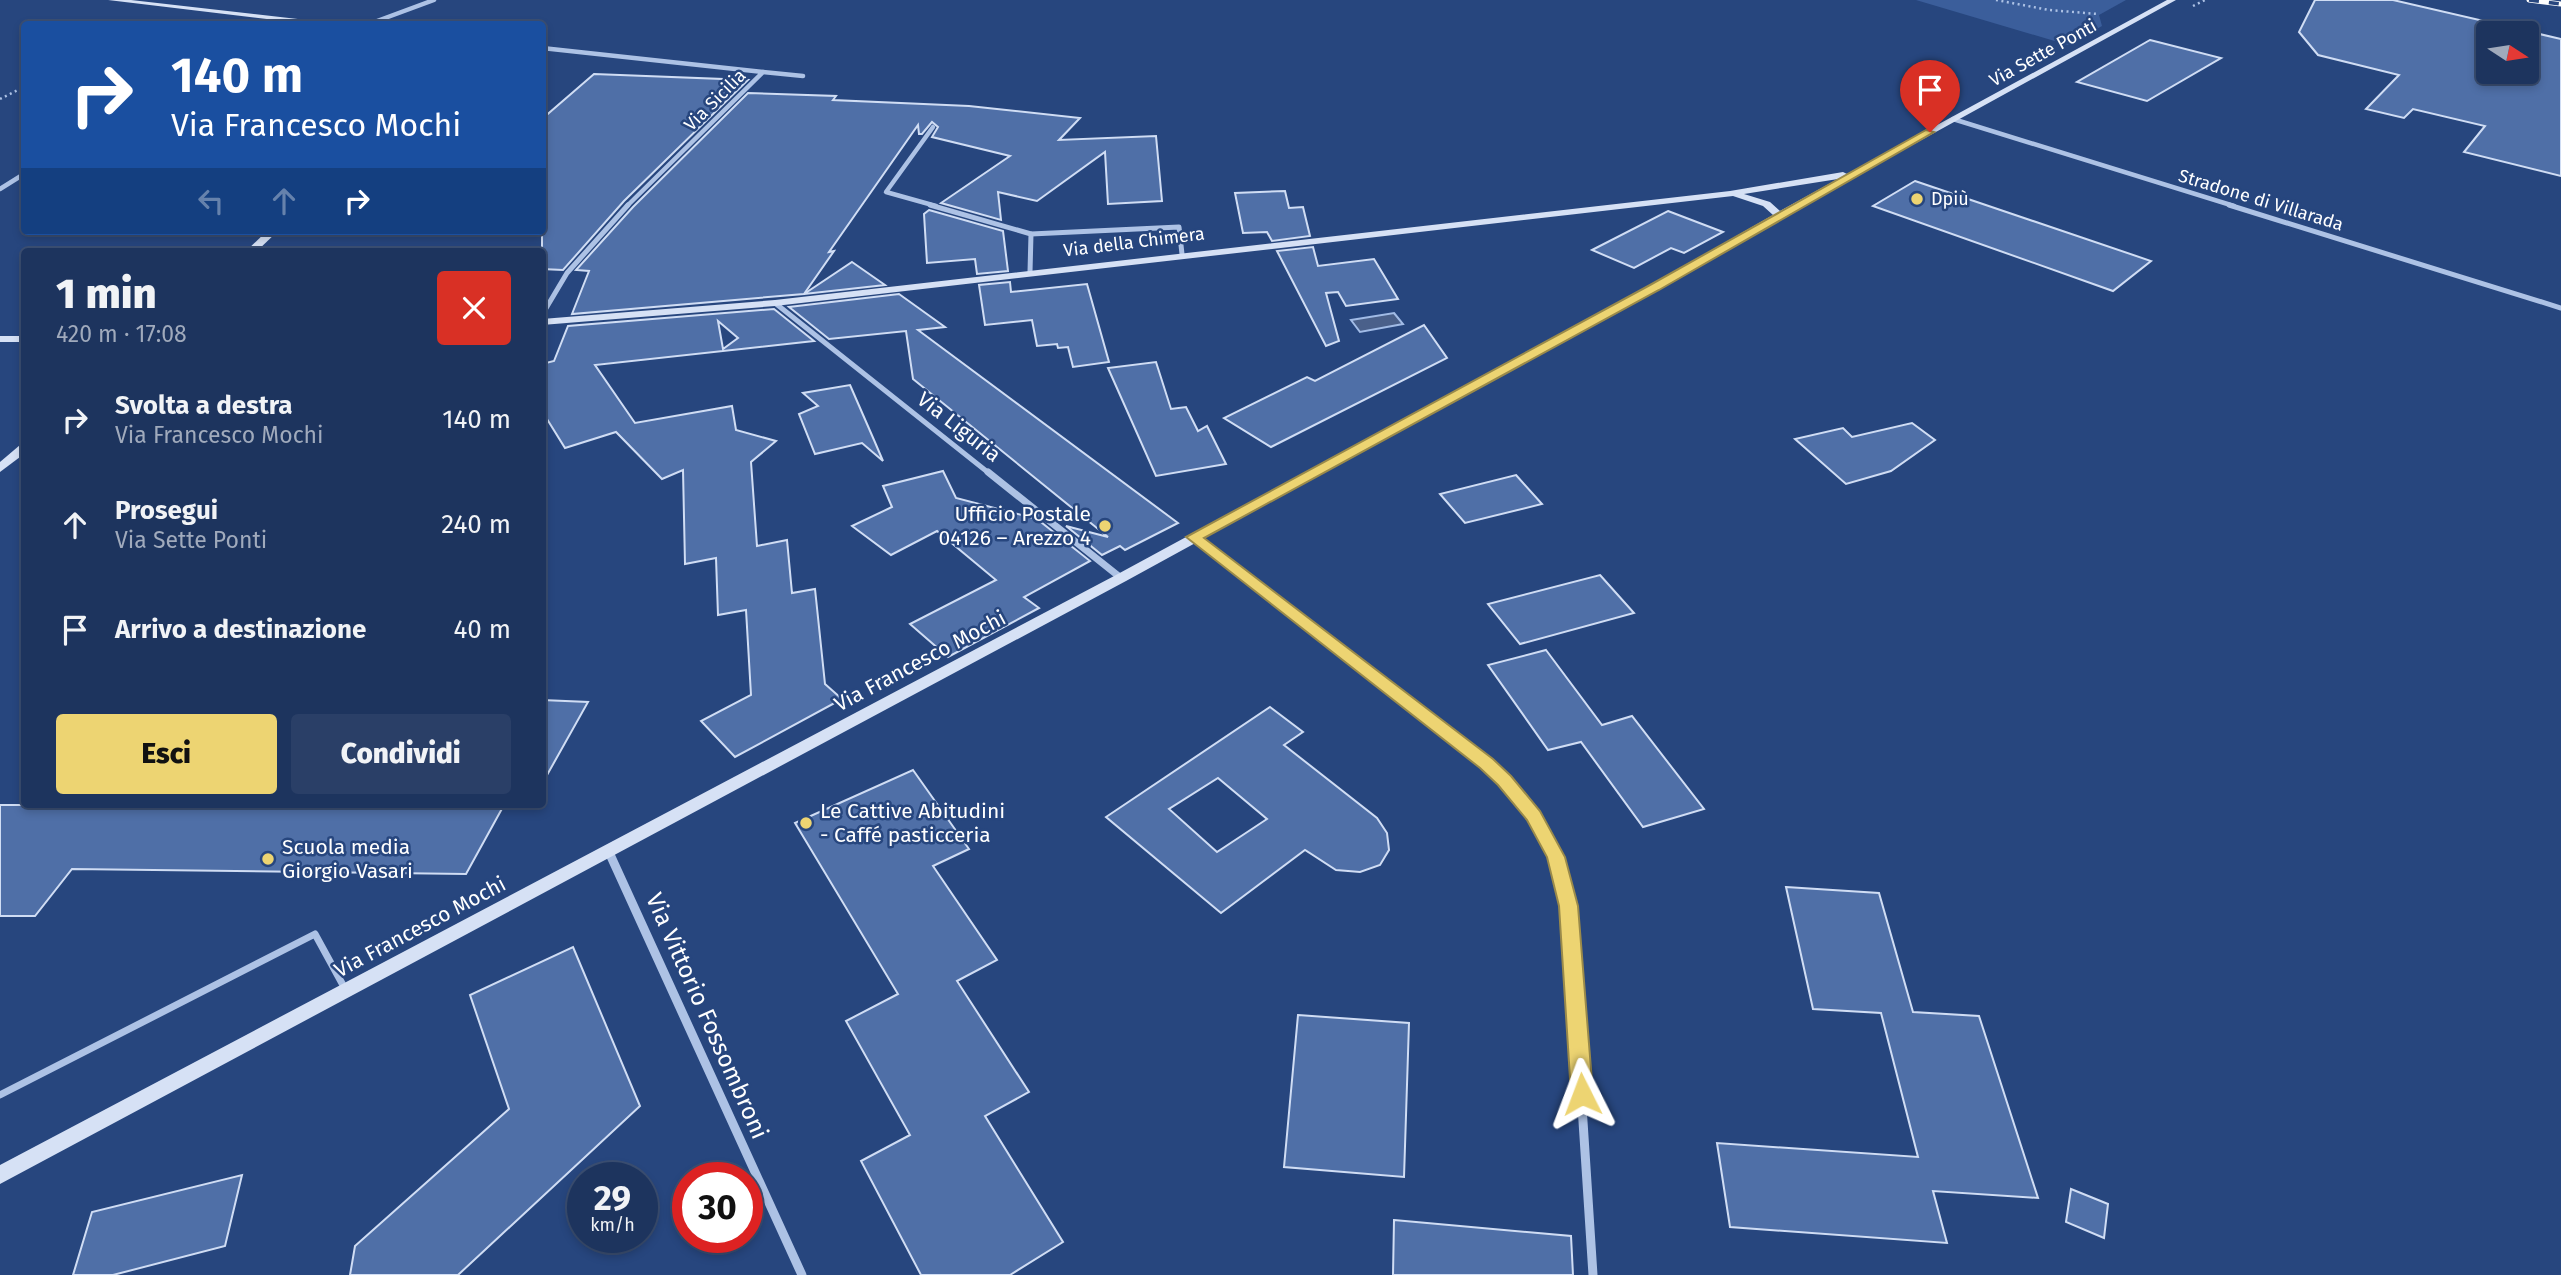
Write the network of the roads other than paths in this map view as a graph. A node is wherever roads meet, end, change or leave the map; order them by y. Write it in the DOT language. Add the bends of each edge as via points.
graph roads {
  1 [pos="112,0"];
  2 [pos="433,0"];
  3 [pos="2172,0"];
  4 [pos="277,21"];
  5 [pos="377,21"];
  6 [pos="546,48"];
  7 [pos="763,72"];
  8 [pos="803,76"];
  9 [pos="1953,119"];
  10 [pos="933,127"];
  11 [pos="1855,173"];
  12 [pos="21,176"];
  13 [pos="0,189"];
  14 [pos="1730,194"];
  15 [pos="1778,216"];
  16 [pos="1031,234"];
  17 [pos="269,235"];
  18 [pos="254,248"];
  19 [pos="1182,254"];
  20 [pos="1030,272"];
  21 [pos="775,303"];
  22 [pos="546,308"];
  23 [pos="2561,308"];
  24 [pos="546,322"];
  25 [pos="0,339"];
  26 [pos="21,339"];
  27 [pos="21,450"];
  28 [pos="0,468"];
  29 [pos="1194,537"];
  30 [pos="1121,578"];
  31 [pos="608,850"];
  32 [pos="346,990"];
  33 [pos="0,1095"];
  34 [pos="0,1175"];
  35 [pos="802,1275"];
  36 [pos="1593,1275"];
  1 -- 4 [label="main road"];
  2 -- 5 [label="street"];
  3 -- 9 [label="main road, Via Sette Ponti"];
  6 -- 7 [label="street, Via Sicilia"];
  7 -- 8 [label="street"];
  7 -- 22 [label="street, Via Sicilia" via="614,220 567,272"];
  9 -- 11 [label="main road, Via Sette Ponti"];
  9 -- 23 [label="street, Stradone di Villarada"];
  10 -- 16 [label="street" via="886,192"];
  11 -- 14 [label="main road, Via della Chimera"];
  11 -- 15 [label="main road, Via Francesco Mochi"];
  12 -- 13 [label="street"];
  14 -- 15 [label="main road, Via della Chimera" via="1766,203"];
  14 -- 19 [label="main road, Via della Chimera"];
  15 -- 29 [label="main road, Via Francesco Mochi"];
  16 -- 19 [label="street" via="1180,227"];
  16 -- 20 [label="street"];
  17 -- 18 [label="main road"];
  19 -- 20 [label="main road, Via della Chimera"];
  20 -- 21 [label="main road, Via della Chimera"];
  21 -- 24 [label="main road, Via della Chimera"];
  21 -- 30 [label="street, Via Liguria"];
  25 -- 26 [label="main road"];
  27 -- 28 [label="main road"];
  29 -- 30 [label="main road, Via Francesco Mochi"];
  29 -- 36 [label="street" via="1486,764 1519,797 1545,835 1563,877 1570,917"];
  30 -- 31 [label="main road, Via Francesco Mochi"];
  31 -- 32 [label="main road, Via Francesco Mochi"];
  31 -- 35 [label="street, Via Vittorio Fossombroni"];
  32 -- 33 [label="lane" via="315,934"];
  32 -- 34 [label="main road, Via Francesco Mochi"];
}
